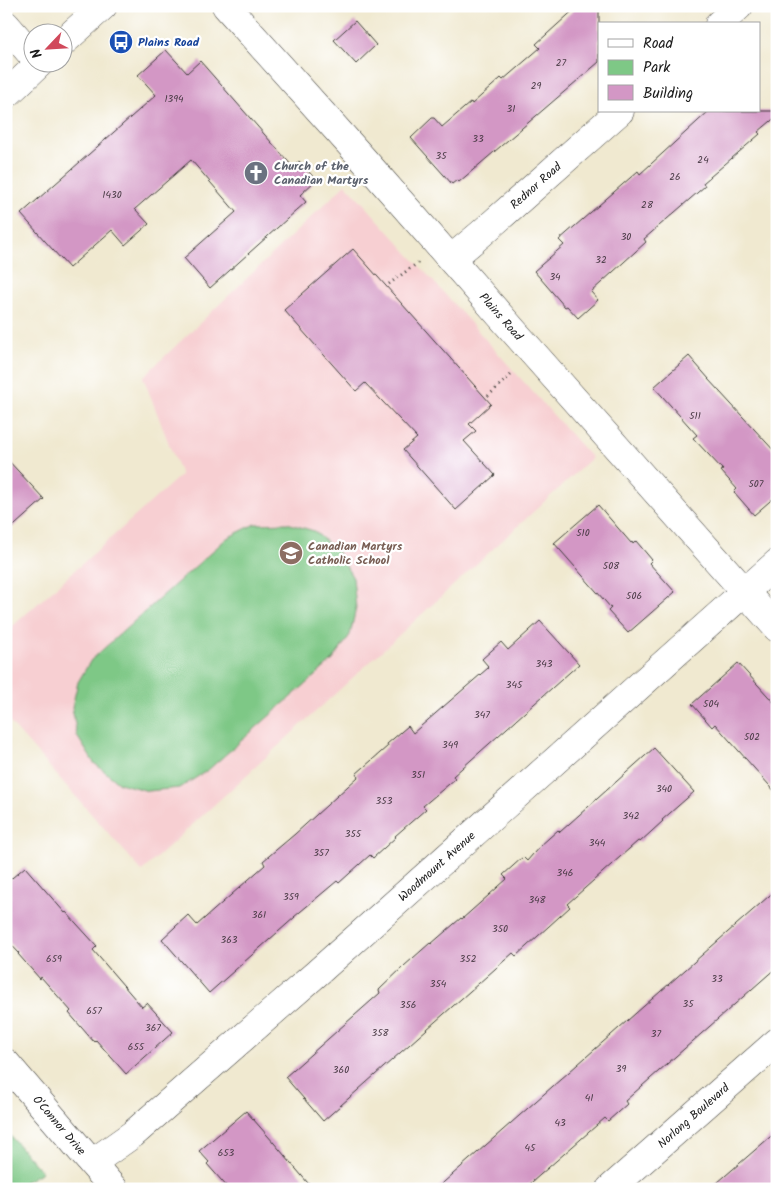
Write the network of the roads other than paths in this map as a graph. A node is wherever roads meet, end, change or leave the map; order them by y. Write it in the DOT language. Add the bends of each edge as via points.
graph roads {
  1 [pos="104,6"];
  2 [pos="226,6"];
  3 [pos="738,6"];
  4 [pos="721,22"];
  5 [pos="6,25"];
  6 [pos="72,34"];
  7 [pos="22,43"];
  8 [pos="28,72"];
  9 [pos="6,95"];
  10 [pos="619,112"];
  11 [pos="450,259"];
  12 [pos="777,563"];
  13 [pos="745,592"];
  14 [pos="777,628"];
  15 [pos="777,1042"];
  16 [pos="6,1063"];
  17 [pos="92,1163"];
  18 [pos="114,1189"];
  19 [pos="610,1189"];
  1 -- 6 [label="street"];
  2 -- 11 [label="street, Plains Road"];
  3 -- 4 [label="street"];
  5 -- 7 [label="street"];
  8 -- 9 [label="street"];
  10 -- 11 [label="street, Rednor Road"];
  11 -- 13 [label="street, Plains Road"];
  12 -- 13 [label="street, Woodmount Avenue"];
  13 -- 14 [label="street, Plains Road"];
  13 -- 17 [label="street, Woodmount Avenue" via="316,974 133,1134"];
  15 -- 19 [label="street, Norlong Boulevard"];
  16 -- 17 [label="street, O'Connor Drive"];
  17 -- 18 [label="street, O'Connor Drive"];
}
